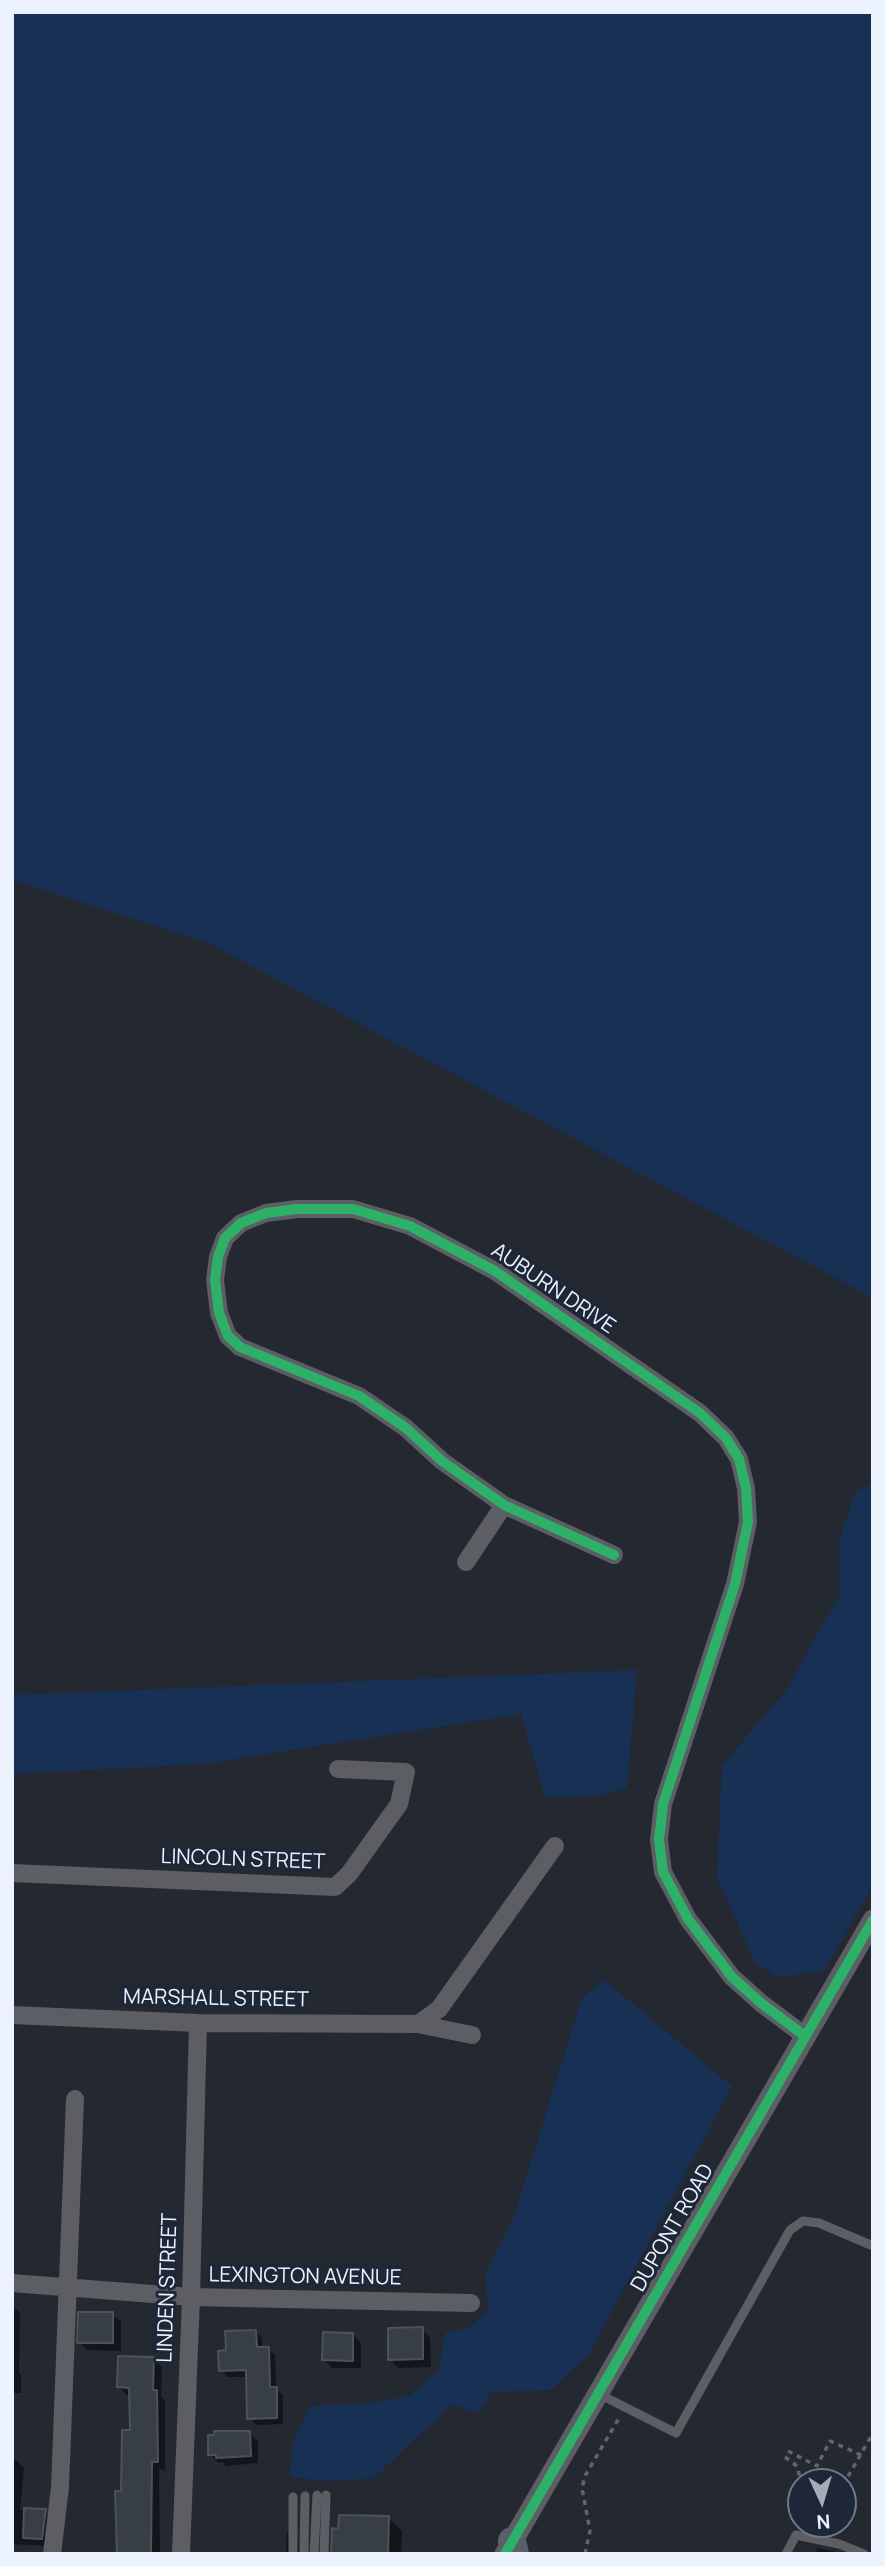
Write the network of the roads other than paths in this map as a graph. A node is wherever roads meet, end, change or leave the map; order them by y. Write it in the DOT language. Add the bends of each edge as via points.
graph roads {
  1 [pos="504,1505"];
  2 [pos="614,1555"];
  3 [pos="466,1562"];
  4 [pos="338,1769"];
  5 [pos="555,1846"];
  6 [pos="12,1873"];
  7 [pos="873,1920"];
  8 [pos="12,2015"];
  9 [pos="198,2023"];
  10 [pos="418,2024"];
  11 [pos="471,2035"];
  12 [pos="806,2036"];
  13 [pos="75,2099"];
  14 [pos="873,2246"];
  15 [pos="12,2283"];
  16 [pos="68,2287"];
  17 [pos="191,2297"];
  18 [pos="471,2303"];
  19 [pos="597,2394"];
  20 [pos="305,2496"];
  21 [pos="293,2497"];
  22 [pos="511,2549"];
  23 [pos="52,2554"];
  24 [pos="181,2554"];
  25 [pos="293,2554"];
  26 [pos="303,2554"];
  27 [pos="314,2554"];
  28 [pos="324,2554"];
  29 [pos="786,2554"];
  30 [pos="864,2554"];
  1 -- 2 [label="street, AUBURN DRIVE"];
  1 -- 3 [label="street"];
  1 -- 12 [label="street, AUBURN DRIVE" via="359,1396 240,1347 228,1336 219,1313 215,1280 225,1238 241,1223 266,1213 297,1209 353,1209 410,1226 495,1271 701,1413 726,1438 739,1459 748,1522 735,1584 663,1804 659,1840 663,1872 688,1919 732,1977"];
  4 -- 6 [label="street, LINCOLN STREET" via="406,1772 399,1804 335,1887"];
  5 -- 10 [label="street" via="439,2009"];
  7 -- 12 [label="street, DUPONT ROAD"];
  8 -- 9 [label="street, MARSHALL STREET"];
  9 -- 10 [label="street, MARSHALL STREET"];
  9 -- 17 [label="street, LINDEN STREET"];
  10 -- 11 [label="street, MARSHALL STREET"];
  12 -- 19 [label="street, DUPONT ROAD"];
  13 -- 16 [label="street"];
  14 -- 19 [label="lane" via="819,2223 803,2221 790,2230 676,2433"];
  15 -- 16 [label="street, LEXINGTON AVENUE"];
  16 -- 17 [label="street, LEXINGTON AVENUE"];
  16 -- 23 [label="street" via="60,2487"];
  17 -- 18 [label="street, LEXINGTON AVENUE"];
  17 -- 24 [label="street, LINDEN STREET"];
  19 -- 22 [label="street, DUPONT ROAD"];
  20 -- 26 [label="lane"];
  21 -- 25 [label="lane"];
  27 -- 28 [label="lane" via="321,2495"];
  29 -- 30 [label="lane" via="796,2535"];
}
